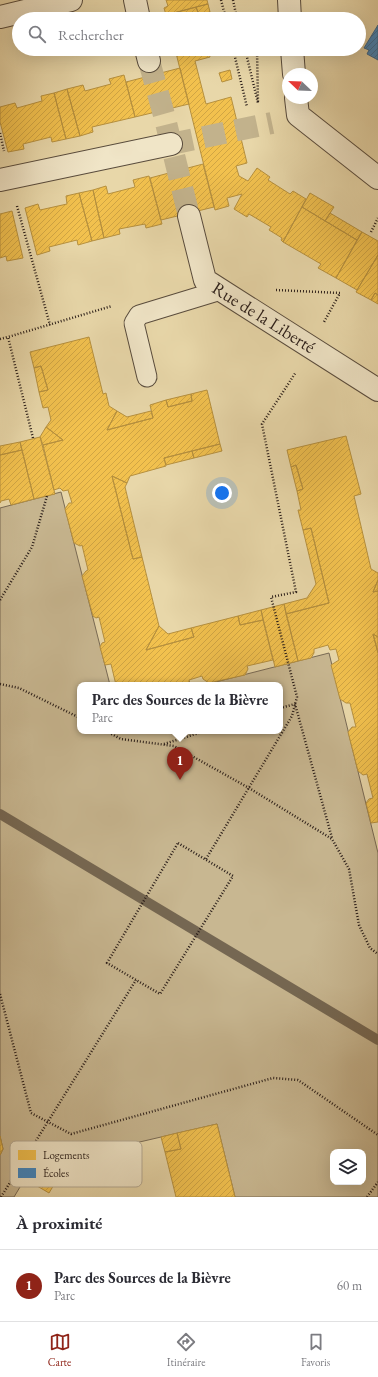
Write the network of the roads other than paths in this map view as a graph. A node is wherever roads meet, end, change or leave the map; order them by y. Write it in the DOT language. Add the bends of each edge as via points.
graph roads {
  1 [pos="71,0"];
  2 [pos="135,0"];
  3 [pos="289,0"];
  4 [pos="21,12"];
  5 [pos="138,12"];
  6 [pos="290,12"];
  7 [pos="12,14"];
  8 [pos="0,17"];
  9 [pos="293,56"];
  10 [pos="294,68"];
  11 [pos="297,104"];
  12 [pos="171,144"];
  13 [pos="378,178"];
  14 [pos="5,179"];
  15 [pos="189,216"];
  16 [pos="221,290"];
  17 [pos="147,377"];
  18 [pos="378,390"];
  1 -- 4 [label="street"];
  2 -- 5 [label="street"];
  3 -- 6 [label="street"];
  7 -- 8 [label="street"];
  9 -- 10 [label="street"];
  11 -- 13 [label="street" via="298,115"];
  12 -- 14 [label="street"];
  15 -- 16 [label="street, Rue de la Liberté" via="205,280"];
  16 -- 17 [label="lane" via="139,315 134,323"];
  16 -- 18 [label="street, Rue de la Liberté"];
}
